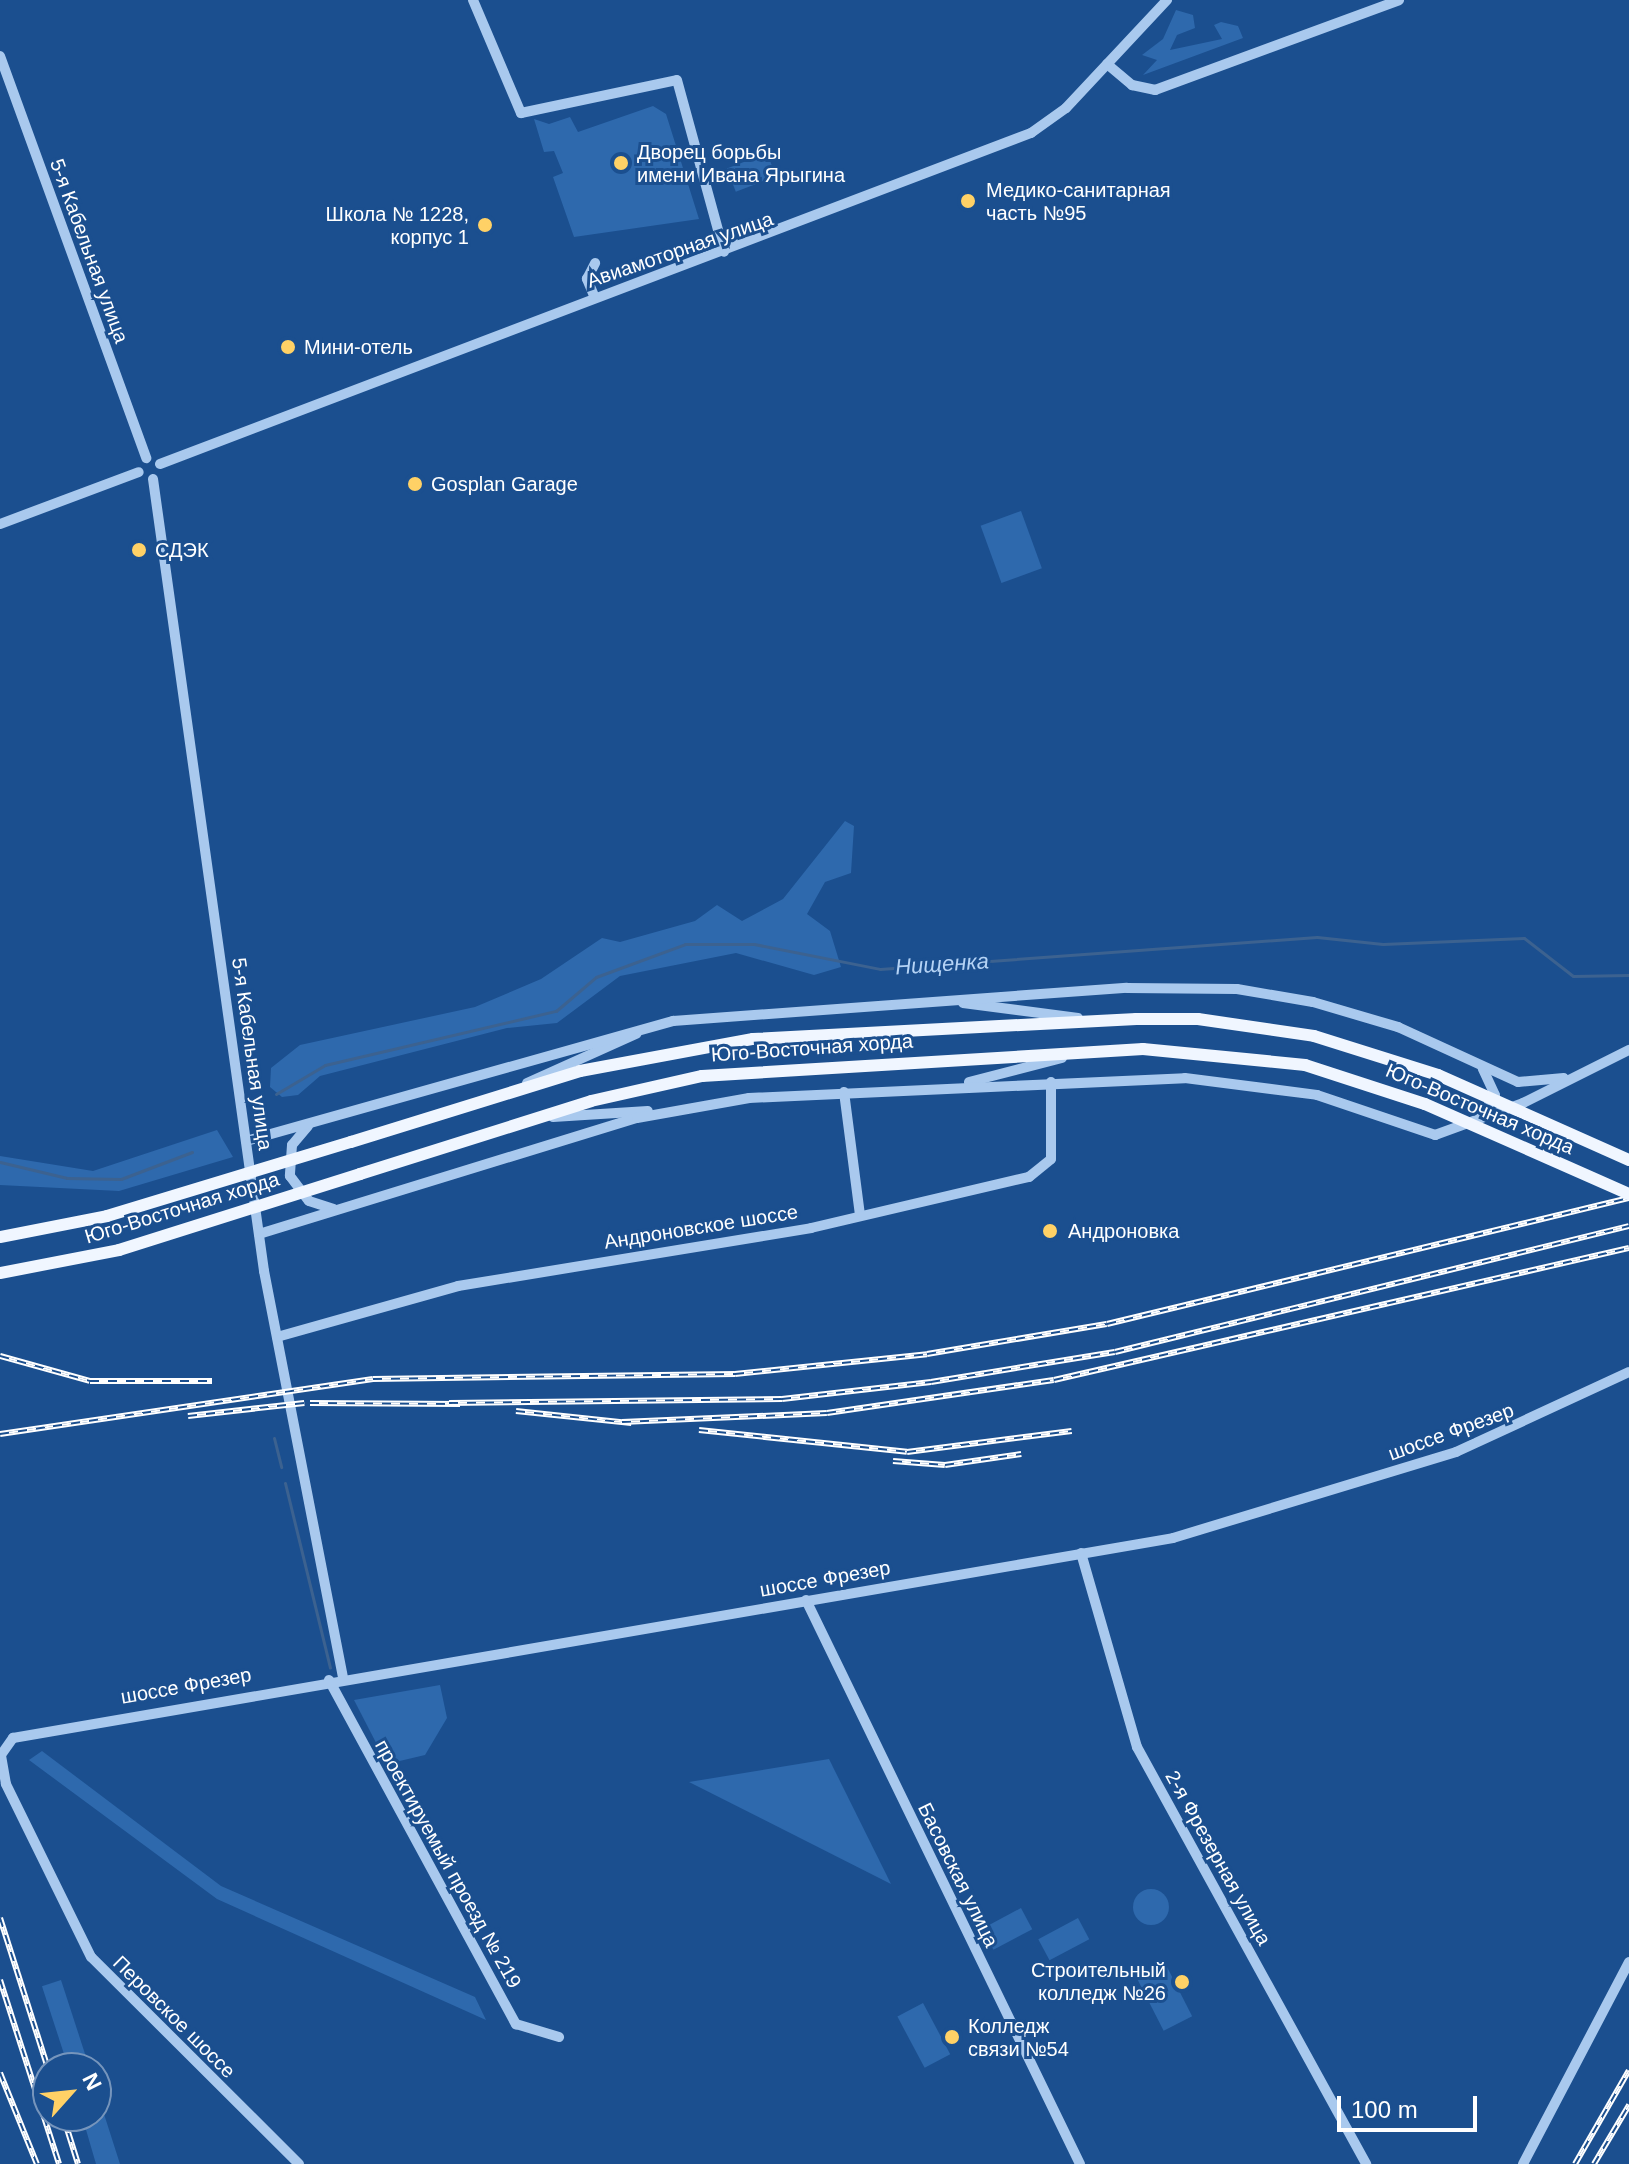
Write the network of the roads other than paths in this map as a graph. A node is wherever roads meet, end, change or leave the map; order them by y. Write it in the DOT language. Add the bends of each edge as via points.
graph roads {
  1 [pos="473,0"];
  2 [pos="1167,0"];
  3 [pos="1399,0"];
  4 [pos="0,56"];
  5 [pos="1107,64"];
  6 [pos="724,252"];
  7 [pos="595,263"];
  8 [pos="595,298"];
  9 [pos="146,458"];
  10 [pos="160,464"];
  11 [pos="139,472"];
  12 [pos="153,479"];
  13 [pos="0,524"];
  14 [pos="938,1000"];
  15 [pos="1096,1021"];
  16 [pos="660,1024"];
  17 [pos="1629,1050"];
  18 [pos="1084,1052"];
  19 [pos="1478,1064"];
  20 [pos="1577,1076"];
  21 [pos="1051,1082"];
  22 [pos="947,1087"];
  23 [pos="844,1092"];
  24 [pos="486,1100"];
  25 [pos="682,1109"];
  26 [pos="539,1117"];
  27 [pos="320,1120"];
  28 [pos="1477,1122"];
  29 [pos="246,1141"];
  30 [pos="1629,1160"];
  31 [pos="1629,1194"];
  32 [pos="347,1207"];
  33 [pos="860,1215"];
  34 [pos="259,1234"];
  35 [pos="0,1237"];
  36 [pos="0,1273"];
  37 [pos="277,1337"];
  38 [pos="1629,1372"];
  39 [pos="1081,1553"];
  40 [pos="806,1600"];
  41 [pos="343,1678"];
  42 [pos="329,1680"];
  43 [pos="7,1744"];
  44 [pos="1629,1962"];
  45 [pos="559,2037"];
  46 [pos="299,2164"];
  47 [pos="1080,2164"];
  48 [pos="1366,2164"];
  49 [pos="1523,2164"];
  1 -- 6 [label="street" via="521,113 677,80"];
  2 -- 5 [label="street, Авиамоторная улица"];
  3 -- 5 [label="street" via="1155,90 1132,85"];
  4 -- 9 [label="street, 5-я Кабельная улица"];
  5 -- 6 [label="street, Авиамоторная улица" via="1031,133"];
  6 -- 8 [label="street, Авиамоторная улица"];
  7 -- 8 [label="street" via="587,279"];
  8 -- 10 [label="street, Авиамоторная улица"];
  9 -- 10 [label="street"];
  9 -- 11 [label="street"];
  10 -- 12 [label="street"];
  11 -- 12 [label="street"];
  11 -- 13 [label="street"];
  12 -- 29 [label="street, 5-я Кабельная улица"];
  14 -- 15 [label="street"];
  14 -- 16 [label="street"];
  14 -- 19 [label="street" via="1237,989 1358,1014"];
  15 -- 24 [label="main road, Юго-Восточная хорда" via="694,1046"];
  15 -- 30 [label="main road, Юго-Восточная хорда, bridge" via="1198,1019 1314,1036 1438,1075"];
  16 -- 24 [label="street"];
  16 -- 27 [label="street"];
  17 -- 20 [label="street"];
  18 -- 22 [label="street"];
  18 -- 26 [label="main road, Юго-Восточная хорда" via="702,1076"];
  18 -- 31 [label="main road, Юго-Восточная хорда, bridge" via="1201,1051 1305,1065 1425,1104"];
  19 -- 20 [label="street" via="1518,1082"];
  19 -- 28 [label="street" via="1495,1095"];
  20 -- 28 [label="street"];
  21 -- 22 [label="street"];
  21 -- 28 [label="street" via="1230,1081 1317,1095 1419,1133"];
  21 -- 33 [label="street, Андроновское шоссе" via="1051,1159 1040,1173"];
  22 -- 23 [label="street"];
  23 -- 25 [label="street"];
  23 -- 33 [label="street"];
  24 -- 35 [label="main road, Юго-Восточная хорда, bridge" via="107,1216"];
  25 -- 26 [label="street"];
  25 -- 32 [label="street"];
  26 -- 36 [label="main road, Юго-Восточная хорда, bridge" via="119,1250"];
  27 -- 29 [label="street"];
  27 -- 32 [label="street" via="296,1138 290,1176 316,1205"];
  29 -- 34 [label="street, 5-я Кабельная улица"];
  32 -- 34 [label="street"];
  33 -- 37 [label="street, Андроновское шоссе" via="458,1286"];
  34 -- 37 [label="street, 5-я Кабельная улица"];
  37 -- 41 [label="street, 5-я Кабельная улица"];
  38 -- 39 [label="street, шоссе Фрезер" via="1456,1452 1219,1526"];
  39 -- 40 [label="street, шоссе Фрезер"];
  39 -- 48 [label="street, 2-я Фрезерная улица" via="1137,1747"];
  40 -- 41 [label="street, шоссе Фрезер"];
  40 -- 47 [label="street, Басовская улица"];
  41 -- 42 [label="street, шоссе Фрезер"];
  42 -- 43 [label="street, шоссе Фрезер" via="23,1733"];
  42 -- 45 [label="street, проектируемый проезд № 219" via="516,2024"];
  43 -- 46 [label="street, Перовское шоссе" via="1,1755 6,1784 91,1957"];
  44 -- 49 [label="street"];
}
